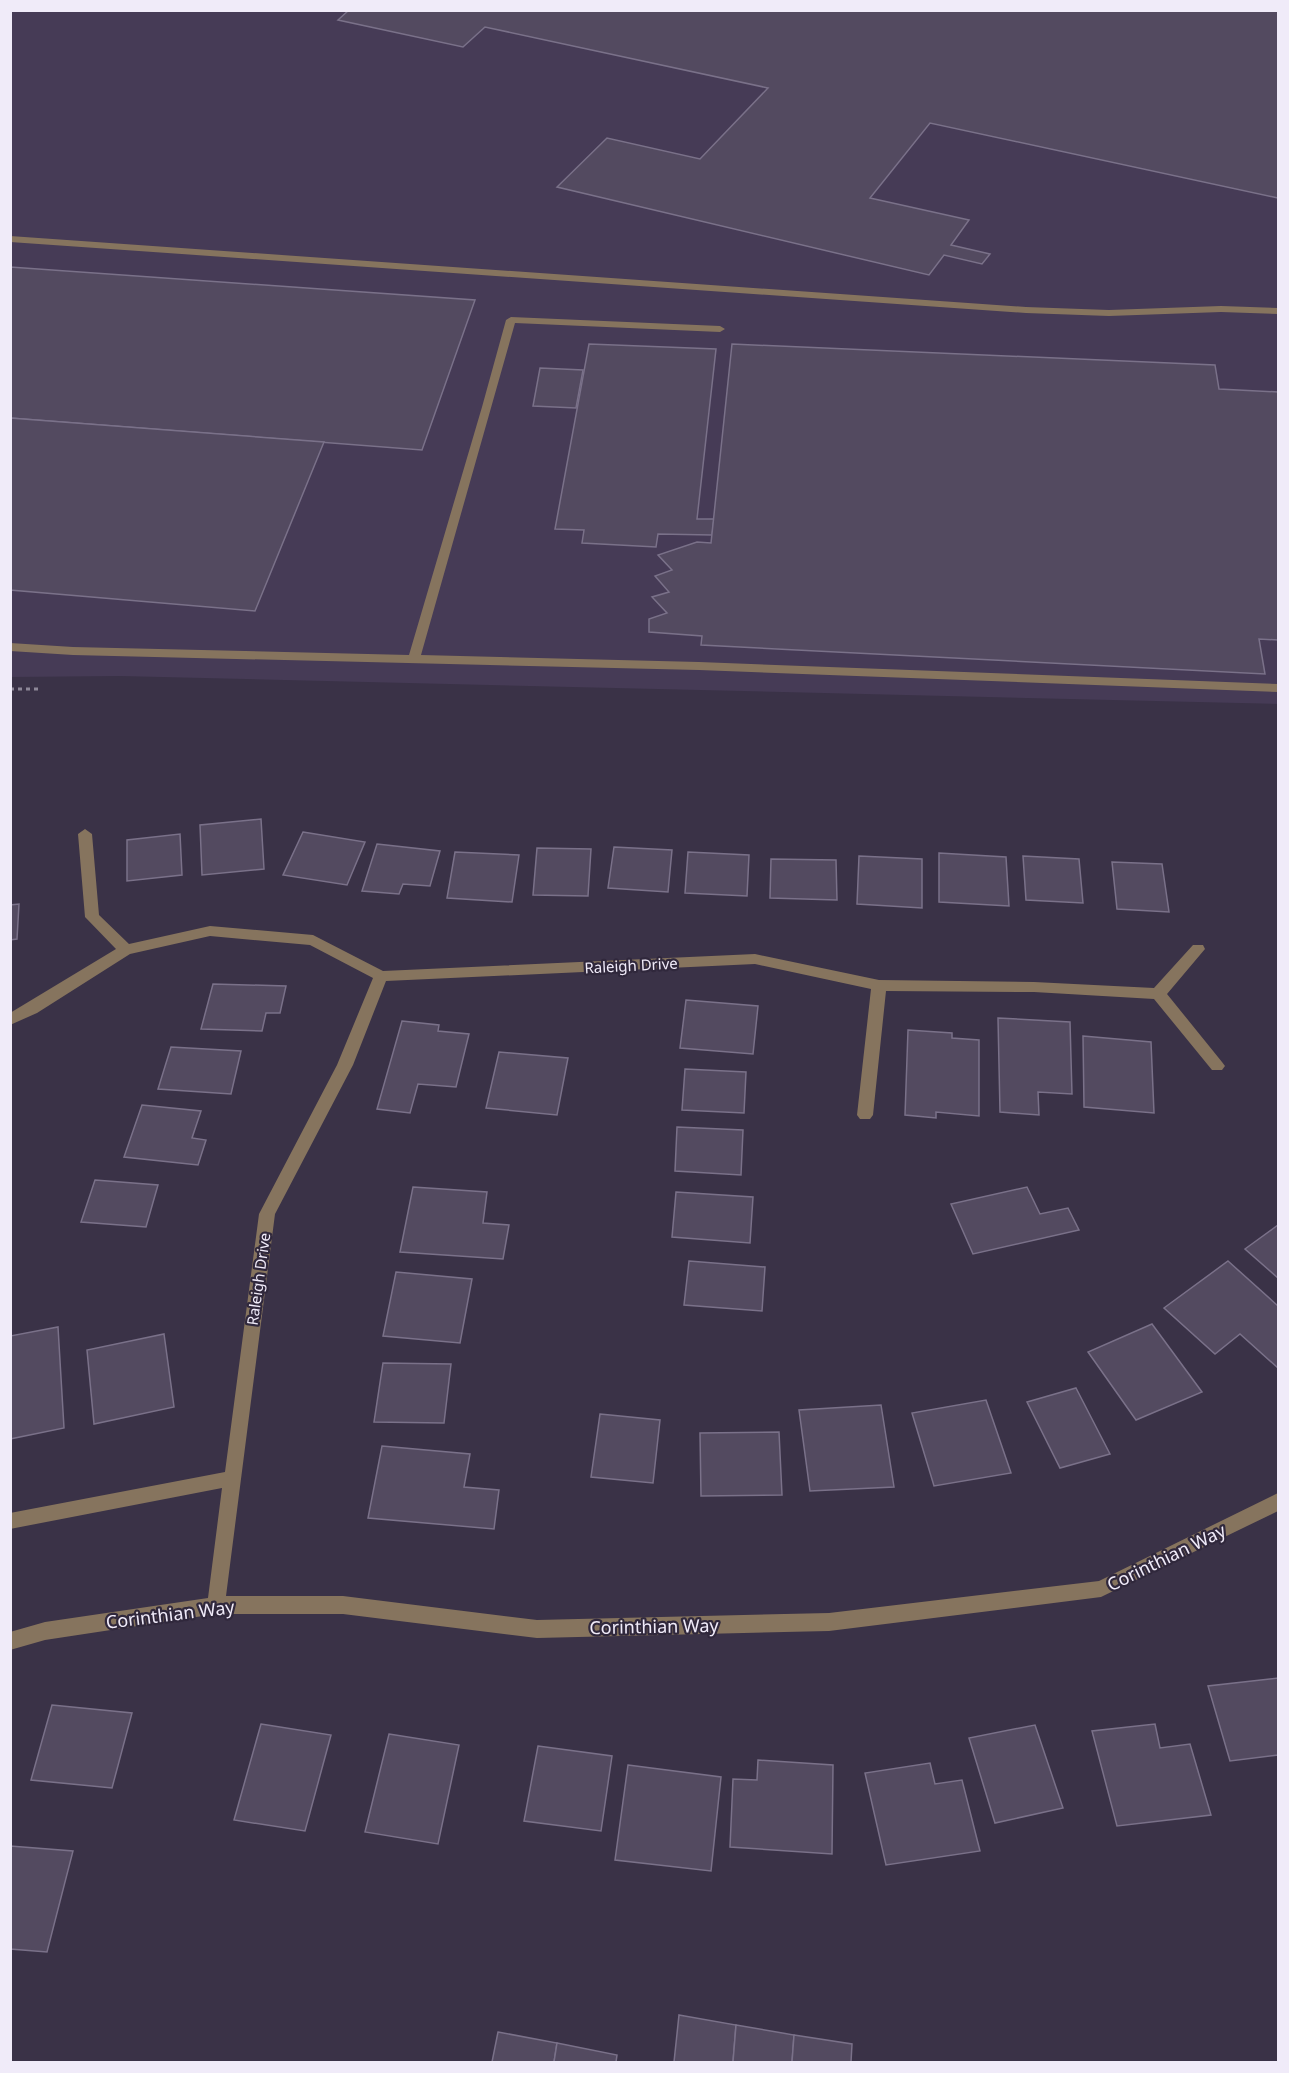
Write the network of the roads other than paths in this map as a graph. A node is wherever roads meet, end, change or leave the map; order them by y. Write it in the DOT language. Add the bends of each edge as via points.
graph roads {
  1 [pos="10,239"];
  2 [pos="1278,311"];
  3 [pos="720,329"];
  4 [pos="10,647"];
  5 [pos="414,659"];
  6 [pos="1278,688"];
  7 [pos="85,834"];
  8 [pos="126,950"];
  9 [pos="1198,950"];
  10 [pos="381,976"];
  11 [pos="879,985"];
  12 [pos="1158,994"];
  13 [pos="10,1020"];
  14 [pos="1217,1066"];
  15 [pos="865,1115"];
  16 [pos="232,1478"];
  17 [pos="1278,1501"];
  18 [pos="10,1521"];
  19 [pos="216,1605"];
  20 [pos="10,1641"];
  1 -- 2 [label="street" via="1026,310"];
  3 -- 5 [label="street" via="511,320"];
  4 -- 5 [label="street"];
  5 -- 6 [label="street"];
  7 -- 8 [label="street" via="92,917"];
  8 -- 10 [label="street" via="210,931 313,940"];
  8 -- 13 [label="street"];
  9 -- 12 [label="street"];
  10 -- 11 [label="street, Raleigh Drive" via="755,959"];
  10 -- 16 [label="street, Raleigh Drive" via="345,1065 267,1214"];
  11 -- 12 [label="street, Raleigh Drive"];
  11 -- 15 [label="street"];
  12 -- 14 [label="street"];
  16 -- 18 [label="street"];
  16 -- 19 [label="street, Raleigh Drive"];
  17 -- 19 [label="street, Corinthian Way" via="1101,1589 830,1622 537,1629 343,1605"];
  19 -- 20 [label="street, Corinthian Way" via="45,1631"];
}
